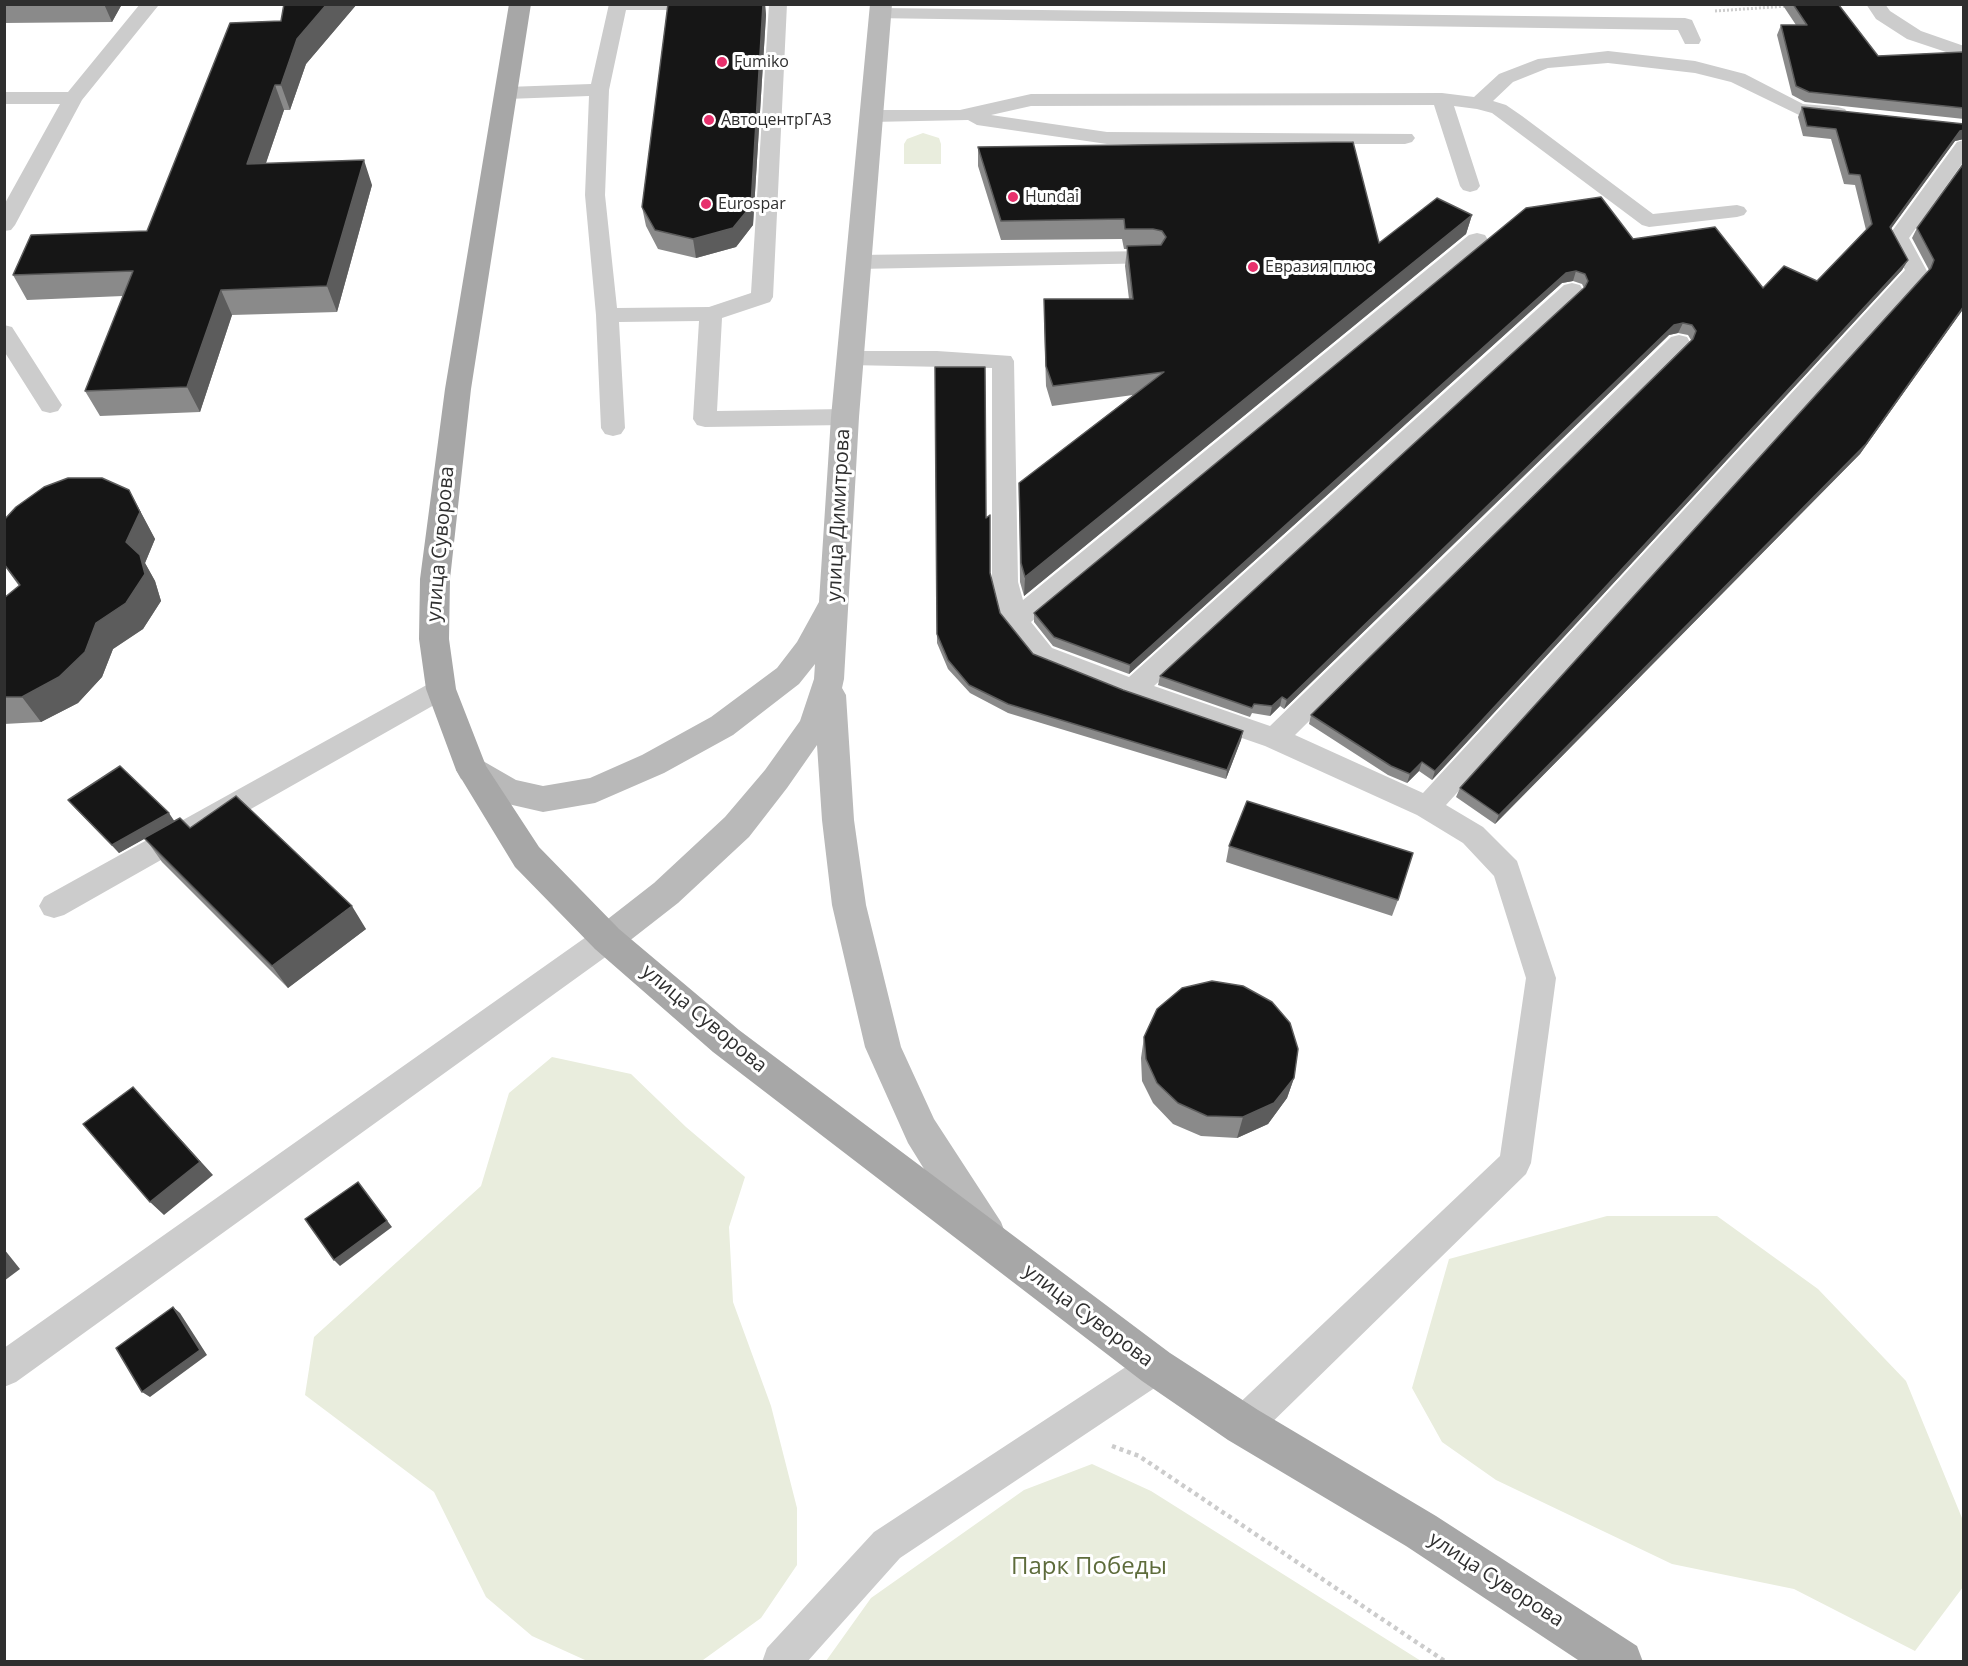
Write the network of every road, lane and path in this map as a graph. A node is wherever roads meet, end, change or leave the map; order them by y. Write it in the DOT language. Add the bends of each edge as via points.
graph roads {
  1 [pos="520,4"];
  2 [pos="755,4"];
  3 [pos="778,4"];
  4 [pos="1875,4"];
  5 [pos="149,6"];
  6 [pos="1789,6"];
  7 [pos="880,9"];
  8 [pos="1705,12"];
  9 [pos="1692,40"];
  10 [pos="1964,52"];
  11 [pos="599,90"];
  12 [pos="507,93"];
  13 [pos="4,98"];
  14 [pos="73,98"];
  15 [pos="1442,99"];
  16 [pos="1479,103"];
  17 [pos="871,116"];
  18 [pos="960,116"];
  19 [pos="1858,116"];
  20 [pos="1405,138"];
  21 [pos="1964,146"];
  22 [pos="1470,186"];
  23 [pos="1737,211"];
  24 [pos="4,225"];
  25 [pos="1477,240"];
  26 [pos="1151,258"];
  27 [pos="858,262"];
  28 [pos="1572,290"];
  29 [pos="711,314"];
  30 [pos="607,315"];
  31 [pos="4,332"];
  32 [pos="1679,342"];
  33 [pos="850,358"];
  34 [pos="50,405"];
  35 [pos="845,417"];
  36 [pos="614,428"];
  37 [pos="835,600"];
  38 [pos="1015,621"];
  39 [pos="829,679"];
  40 [pos="441,689"];
  41 [pos="1132,690"];
  42 [pos="1275,738"];
  43 [pos="472,770"];
  44 [pos="1427,807"];
  45 [pos="54,906"];
  46 [pos="607,939"];
  47 [pos="993,1244"];
  48 [pos="1156,1367"];
  49 [pos="4,1370"];
  50 [pos="1243,1425"];
  51 [pos="1101,1442"];
  52 [pos="781,1662"];
  53 [pos="1446,1662"];
  54 [pos="1622,1662"];
  1 -- 12 [label="main road, улица Суворова"];
  2 -- 11 [label="lane" via="618,5"];
  3 -- 29 [label="lane" via="762,297"];
  4 -- 10 [label="lane" via="1883,15 1914,35"];
  5 -- 14 [label="lane"];
  6 -- 8 [label="path"];
  7 -- 9 [label="lane" via="1685,24"];
  7 -- 17 [label="main road, улица Димитрова"];
  11 -- 12 [label="lane"];
  11 -- 30 [label="lane" via="595,195"];
  12 -- 40 [label="main road, улица Суворова" via="442,508 434,639"];
  13 -- 14 [label="lane"];
  14 -- 24 [label="lane"];
  15 -- 16 [label="lane"];
  15 -- 18 [label="lane" via="1031,100"];
  15 -- 22 [label="lane"];
  16 -- 19 [label="lane" via="1506,78 1545,63 1608,57 1695,67 1738,78 1799,109"];
  16 -- 23 [label="lane" via="1499,109 1515,120 1649,221"];
  17 -- 18 [label="lane"];
  17 -- 27 [label="main road, улица Димитрова"];
  18 -- 20 [label="lane" via="1107,138"];
  21 -- 44 [label="lane" via="1898,238 1916,271"];
  25 -- 38 [label="lane"];
  26 -- 27 [label="lane"];
  27 -- 33 [label="main road, улица Димитрова"];
  28 -- 41 [label="lane"];
  29 -- 30 [label="lane"];
  29 -- 35 [label="lane" via="705,419"];
  30 -- 36 [label="lane"];
  31 -- 34 [label="lane"];
  32 -- 42 [label="lane"];
  33 -- 35 [label="main road, улица Димитрова"];
  33 -- 38 [label="lane" via="1003,361 1005,582"];
  35 -- 37 [label="main road, улица Димитрова"];
  37 -- 39 [label="main road, улица Димитрова"];
  37 -- 43 [label="main road" via="808,650 788,676 722,726 653,764 595,790 543,799 507,791"];
  38 -- 41 [label="lane" via="1043,655"];
  39 -- 46 [label="main road, улица Димитрова" via="814,725 736,827 666,893"];
  39 -- 47 [label="main road" via="838,820 849,905 884,1047 921,1131"];
  40 -- 43 [label="main road, улица Суворова"];
  40 -- 45 [label="lane"];
  41 -- 42 [label="lane"];
  42 -- 44 [label="lane"];
  43 -- 46 [label="main road, улица Суворова" via="526,857"];
  44 -- 50 [label="lane" via="1473,835 1507,870 1540,978 1515,1163"];
  46 -- 47 [label="main road, улица Суворова" via="726,1041"];
  46 -- 49 [label="lane"];
  47 -- 48 [label="main road, улица Суворова"];
  48 -- 50 [label="main road, улица Суворова"];
  48 -- 52 [label="lane" via="886,1545"];
  50 -- 54 [label="main road, улица Суворова" via="1421,1531"];
  51 -- 53 [label="path" via="1139,1456"];
}
